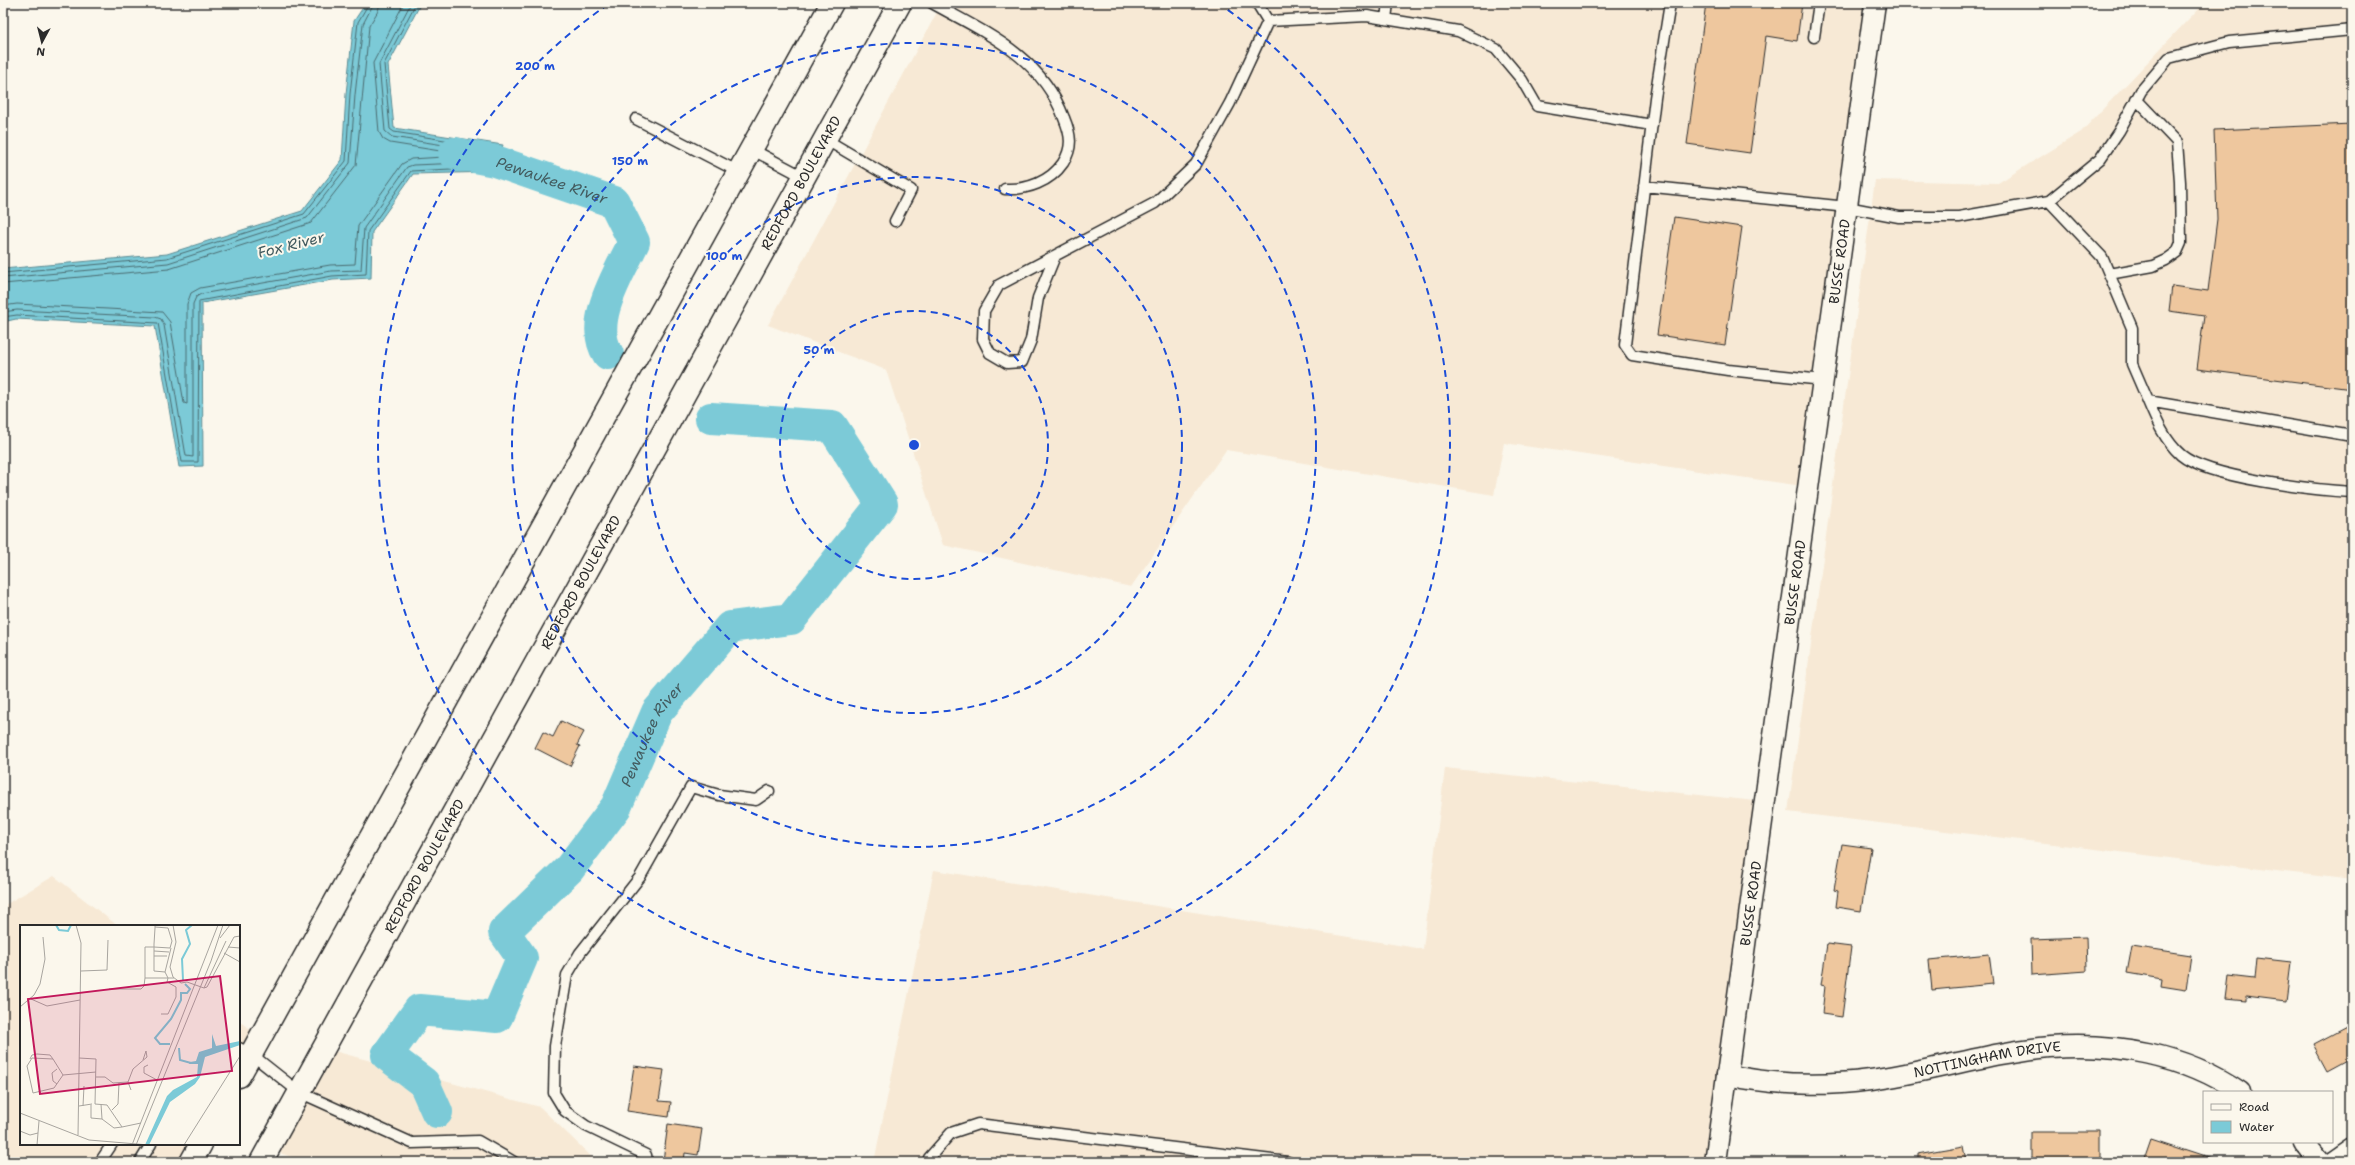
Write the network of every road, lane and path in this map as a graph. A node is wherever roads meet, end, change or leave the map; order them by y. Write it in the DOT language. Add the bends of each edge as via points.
graph roads {
  1 [pos="832,3"];
  2 [pos="900,3"];
  3 [pos="932,3"];
  4 [pos="1257,3"];
  5 [pos="1388,3"];
  6 [pos="1670,3"];
  7 [pos="1819,3"];
  8 [pos="1875,3"];
  9 [pos="1386,19"];
  10 [pos="1268,21"];
  11 [pos="2352,30"];
  12 [pos="1814,37"];
  13 [pos="2136,100"];
  14 [pos="636,119"];
  15 [pos="1652,125"];
  16 [pos="825,139"];
  17 [pos="751,149"];
  18 [pos="739,172"];
  19 [pos="804,178"];
  20 [pos="1644,186"];
  21 [pos="1005,189"];
  22 [pos="2049,201"];
  23 [pos="1847,207"];
  24 [pos="894,221"];
  25 [pos="1055,256"];
  26 [pos="2109,274"];
  27 [pos="1823,380"];
  28 [pos="2148,401"];
  29 [pos="2352,436"];
  30 [pos="2352,492"];
  31 [pos="769,791"];
  32 [pos="245,1051"];
  33 [pos="240,1072"];
  34 [pos="1727,1075"];
  35 [pos="2238,1091"];
  36 [pos="299,1092"];
  37 [pos="2304,1143"];
  38 [pos="111,1145"];
  39 [pos="150,1145"];
  40 [pos="200,1145"];
  41 [pos="2352,1148"];
  42 [pos="100,1162"];
  43 [pos="140,1162"];
  44 [pos="191,1162"];
  45 [pos="261,1162"];
  46 [pos="514,1162"];
  47 [pos="646,1162"];
  48 [pos="928,1162"];
  49 [pos="1288,1162"];
  50 [pos="1715,1162"];
  51 [pos="2320,1162"];
  52 [pos="2332,1162"];
  1 -- 17 [label="main road"];
  2 -- 16 [label="main road, REDFORD BOULEVARD"];
  3 -- 21 [label="lane" via="997,38 1040,74 1060,107 1071,135 1069,154 1058,171 1041,183 1017,190"];
  4 -- 10 [label="lane"];
  5 -- 9 [label="lane"];
  6 -- 15 [label="lane"];
  7 -- 12 [label="lane"];
  8 -- 23 [label="street, BUSSE ROAD"];
  9 -- 10 [label="lane" via="1367,16"];
  9 -- 15 [label="lane" via="1458,31 1496,49 1522,80 1537,106"];
  10 -- 25 [label="lane" via="1230,103 1196,164 1155,203"];
  11 -- 13 [label="lane" via="2230,42 2169,58"];
  13 -- 22 [label="lane" via="2100,159"];
  13 -- 26 [label="lane" via="2177,142 2181,243 2177,252 2153,266"];
  14 -- 18 [label="lane"];
  15 -- 20 [label="lane"];
  16 -- 19 [label="main road, REDFORD BOULEVARD"];
  16 -- 24 [label="lane" via="911,190"];
  17 -- 18 [label="main road"];
  17 -- 19 [label="lane"];
  18 -- 32 [label="main road"];
  19 -- 36 [label="main road, REDFORD BOULEVARD"];
  20 -- 23 [label="lane"];
  20 -- 27 [label="lane" via="1625,345 1632,355 1728,370"];
  22 -- 23 [label="lane" via="1959,217 1934,218 1899,217"];
  22 -- 26 [label="lane" via="2102,257"];
  23 -- 27 [label="street, BUSSE ROAD"];
  25 -- 25 [label="lane" via="999,285 984,311 983,339 990,353 1007,363 1022,362 1031,340 1038,298"];
  26 -- 28 [label="lane" via="2132,328 2132,364"];
  27 -- 34 [label="street, BUSSE ROAD"];
  28 -- 29 [label="lane"];
  28 -- 30 [label="lane" via="2161,431 2181,456 2207,468 2231,475 2329,491"];
  31 -- 47 [label="lane" via="756,800 719,795 691,787 640,877 580,953 567,975 555,1046 554,1093 565,1111 586,1126 646,1155"];
  32 -- 33 [label="main road"];
  32 -- 36 [label="lane"];
  34 -- 35 [label="street, NOTTINGHAM DRIVE" via="1751,1080 1809,1084 1842,1083 1930,1070 2048,1047 2101,1047 2144,1052 2183,1062"];
  34 -- 50 [label="street, BUSSE ROAD"];
  36 -- 45 [label="main road, REDFORD BOULEVARD"];
  36 -- 46 [label="lane" via="412,1143 478,1141"];
  37 -- 51 [label="street"];
  38 -- 42 [label="lane"];
  39 -- 43 [label="lane"];
  40 -- 44 [label="main road"];
  41 -- 52 [label="street"];
  48 -- 49 [label="lane" via="951,1133 978,1124"];
}
